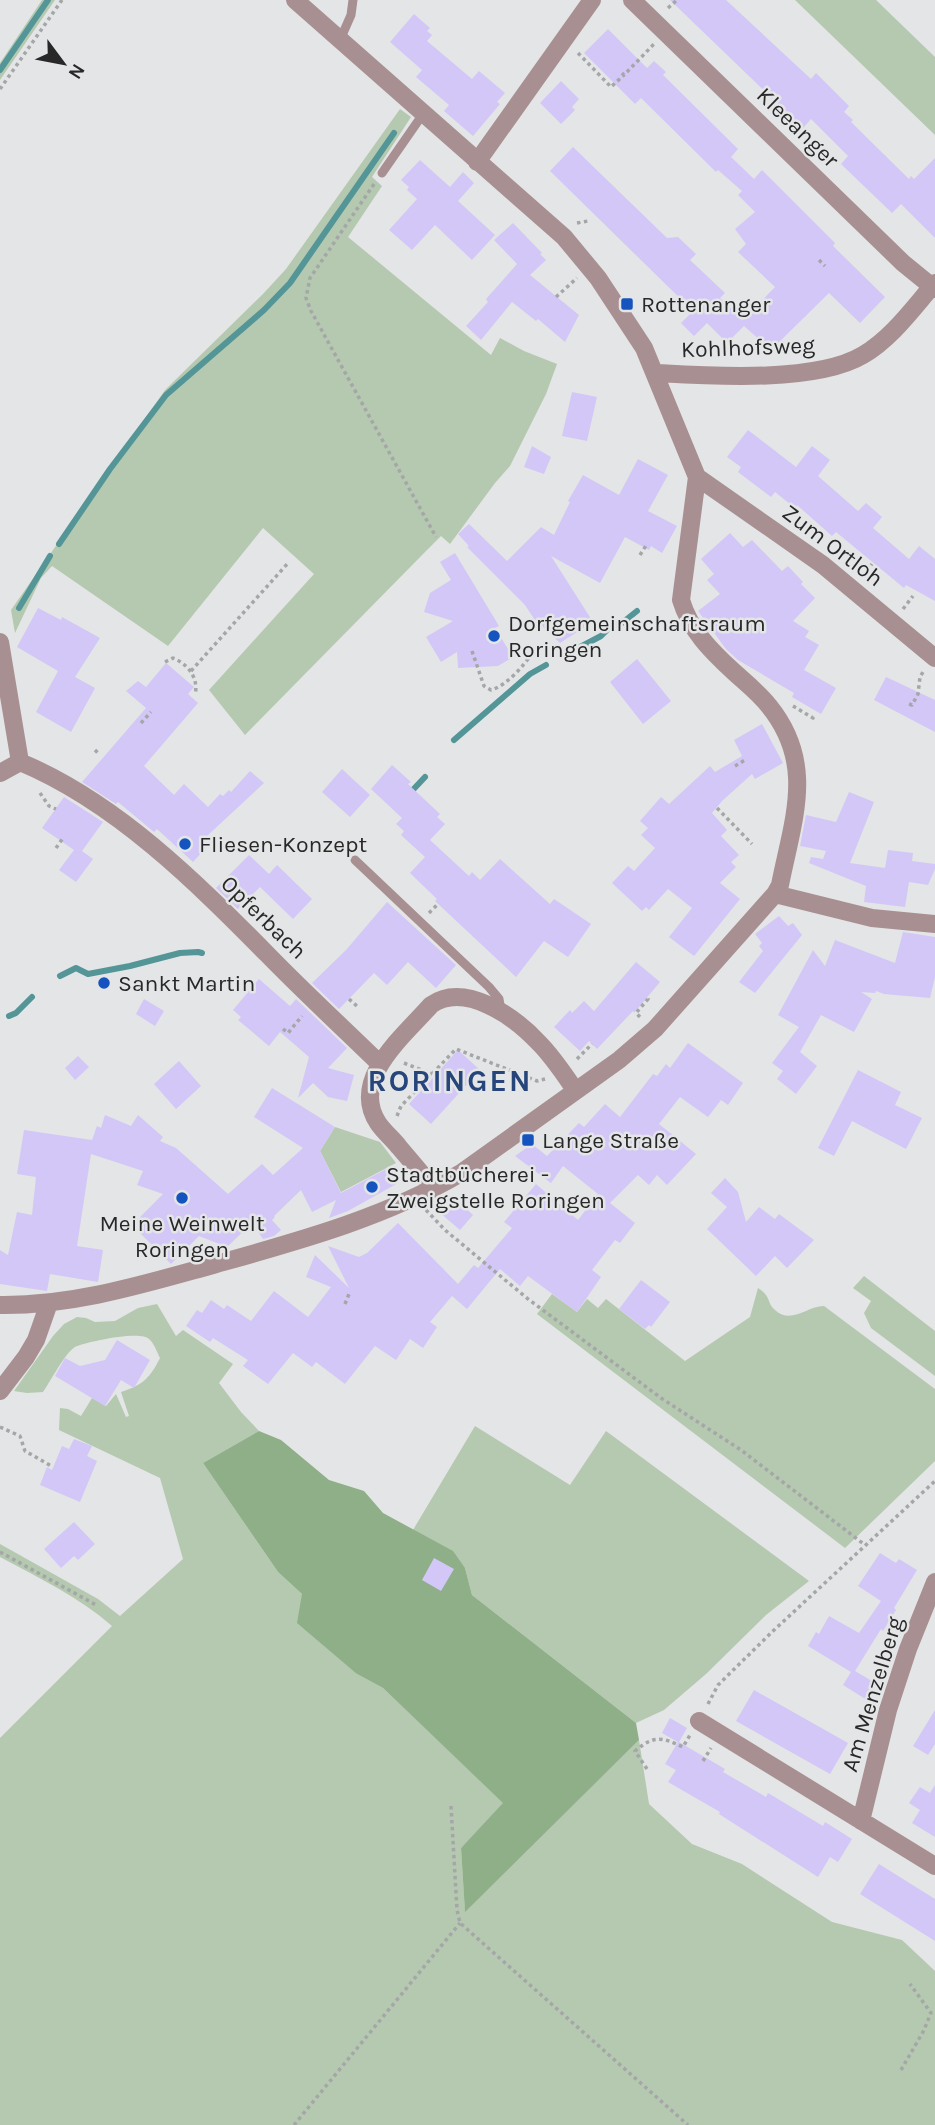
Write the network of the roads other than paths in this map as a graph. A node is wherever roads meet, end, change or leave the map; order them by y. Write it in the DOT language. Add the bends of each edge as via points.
graph roads {
  1 [pos="295,0"];
  2 [pos="353,0"];
  3 [pos="592,0"];
  4 [pos="632,0"];
  5 [pos="340,40"];
  6 [pos="423,114"];
  7 [pos="477,162"];
  8 [pos="382,173"];
  9 [pos="934,286"];
  10 [pos="656,373"];
  11 [pos="697,477"];
  12 [pos="0,642"];
  13 [pos="934,656"];
  14 [pos="20,762"];
  15 [pos="0,773"];
  16 [pos="355,860"];
  17 [pos="775,894"];
  18 [pos="935,924"];
  19 [pos="501,1013"];
  20 [pos="379,1063"];
  21 [pos="575,1090"];
  22 [pos="426,1193"];
  23 [pos="49,1303"];
  24 [pos="0,1305"];
  25 [pos="0,1391"];
  26 [pos="935,1582"];
  27 [pos="929,1613"];
  28 [pos="699,1721"];
  29 [pos="861,1821"];
  30 [pos="935,1866"];
  1 -- 5 [label="street"];
  2 -- 5 [label="lane"];
  3 -- 7 [label="street"];
  4 -- 9 [label="street, Kleeanger" via="903,263"];
  5 -- 6 [label="street"];
  6 -- 7 [label="street"];
  6 -- 8 [label="lane"];
  7 -- 10 [label="street" via="583,259 624,315"];
  9 -- 10 [label="street, Kohlhofsweg" via="887,337 834,368 770,375"];
  10 -- 11 [label="street"];
  11 -- 13 [label="street, Zum Ortloh" via="823,565"];
  11 -- 17 [label="street" via="681,600 684,610 705,643 763,698 787,732 796,759 797,798"];
  12 -- 14 [label="street"];
  14 -- 15 [label="street"];
  14 -- 20 [label="street, Opferbach" via="76,789 138,835 235,920"];
  16 -- 19 [label="lane" via="489,987 499,999"];
  17 -- 18 [label="street" via="872,918"];
  17 -- 21 [label="street" via="654,1030"];
  19 -- 20 [label="street" via="464,996 438,1000"];
  19 -- 21 [label="street" via="539,1042"];
  20 -- 22 [label="street" via="370,1103 378,1123"];
  21 -- 22 [label="street" via="496,1149"];
  22 -- 23 [label="street" via="362,1220 257,1252 123,1290"];
  23 -- 24 [label="street"];
  23 -- 25 [label="street" via="36,1340"];
  26 -- 27 [label="street, Am Menzelberg"];
  27 -- 29 [label="street, Am Menzelberg" via="908,1649 888,1710"];
  28 -- 29 [label="street, Am Menzelberg"];
  29 -- 30 [label="street, Am Menzelberg"];
}
